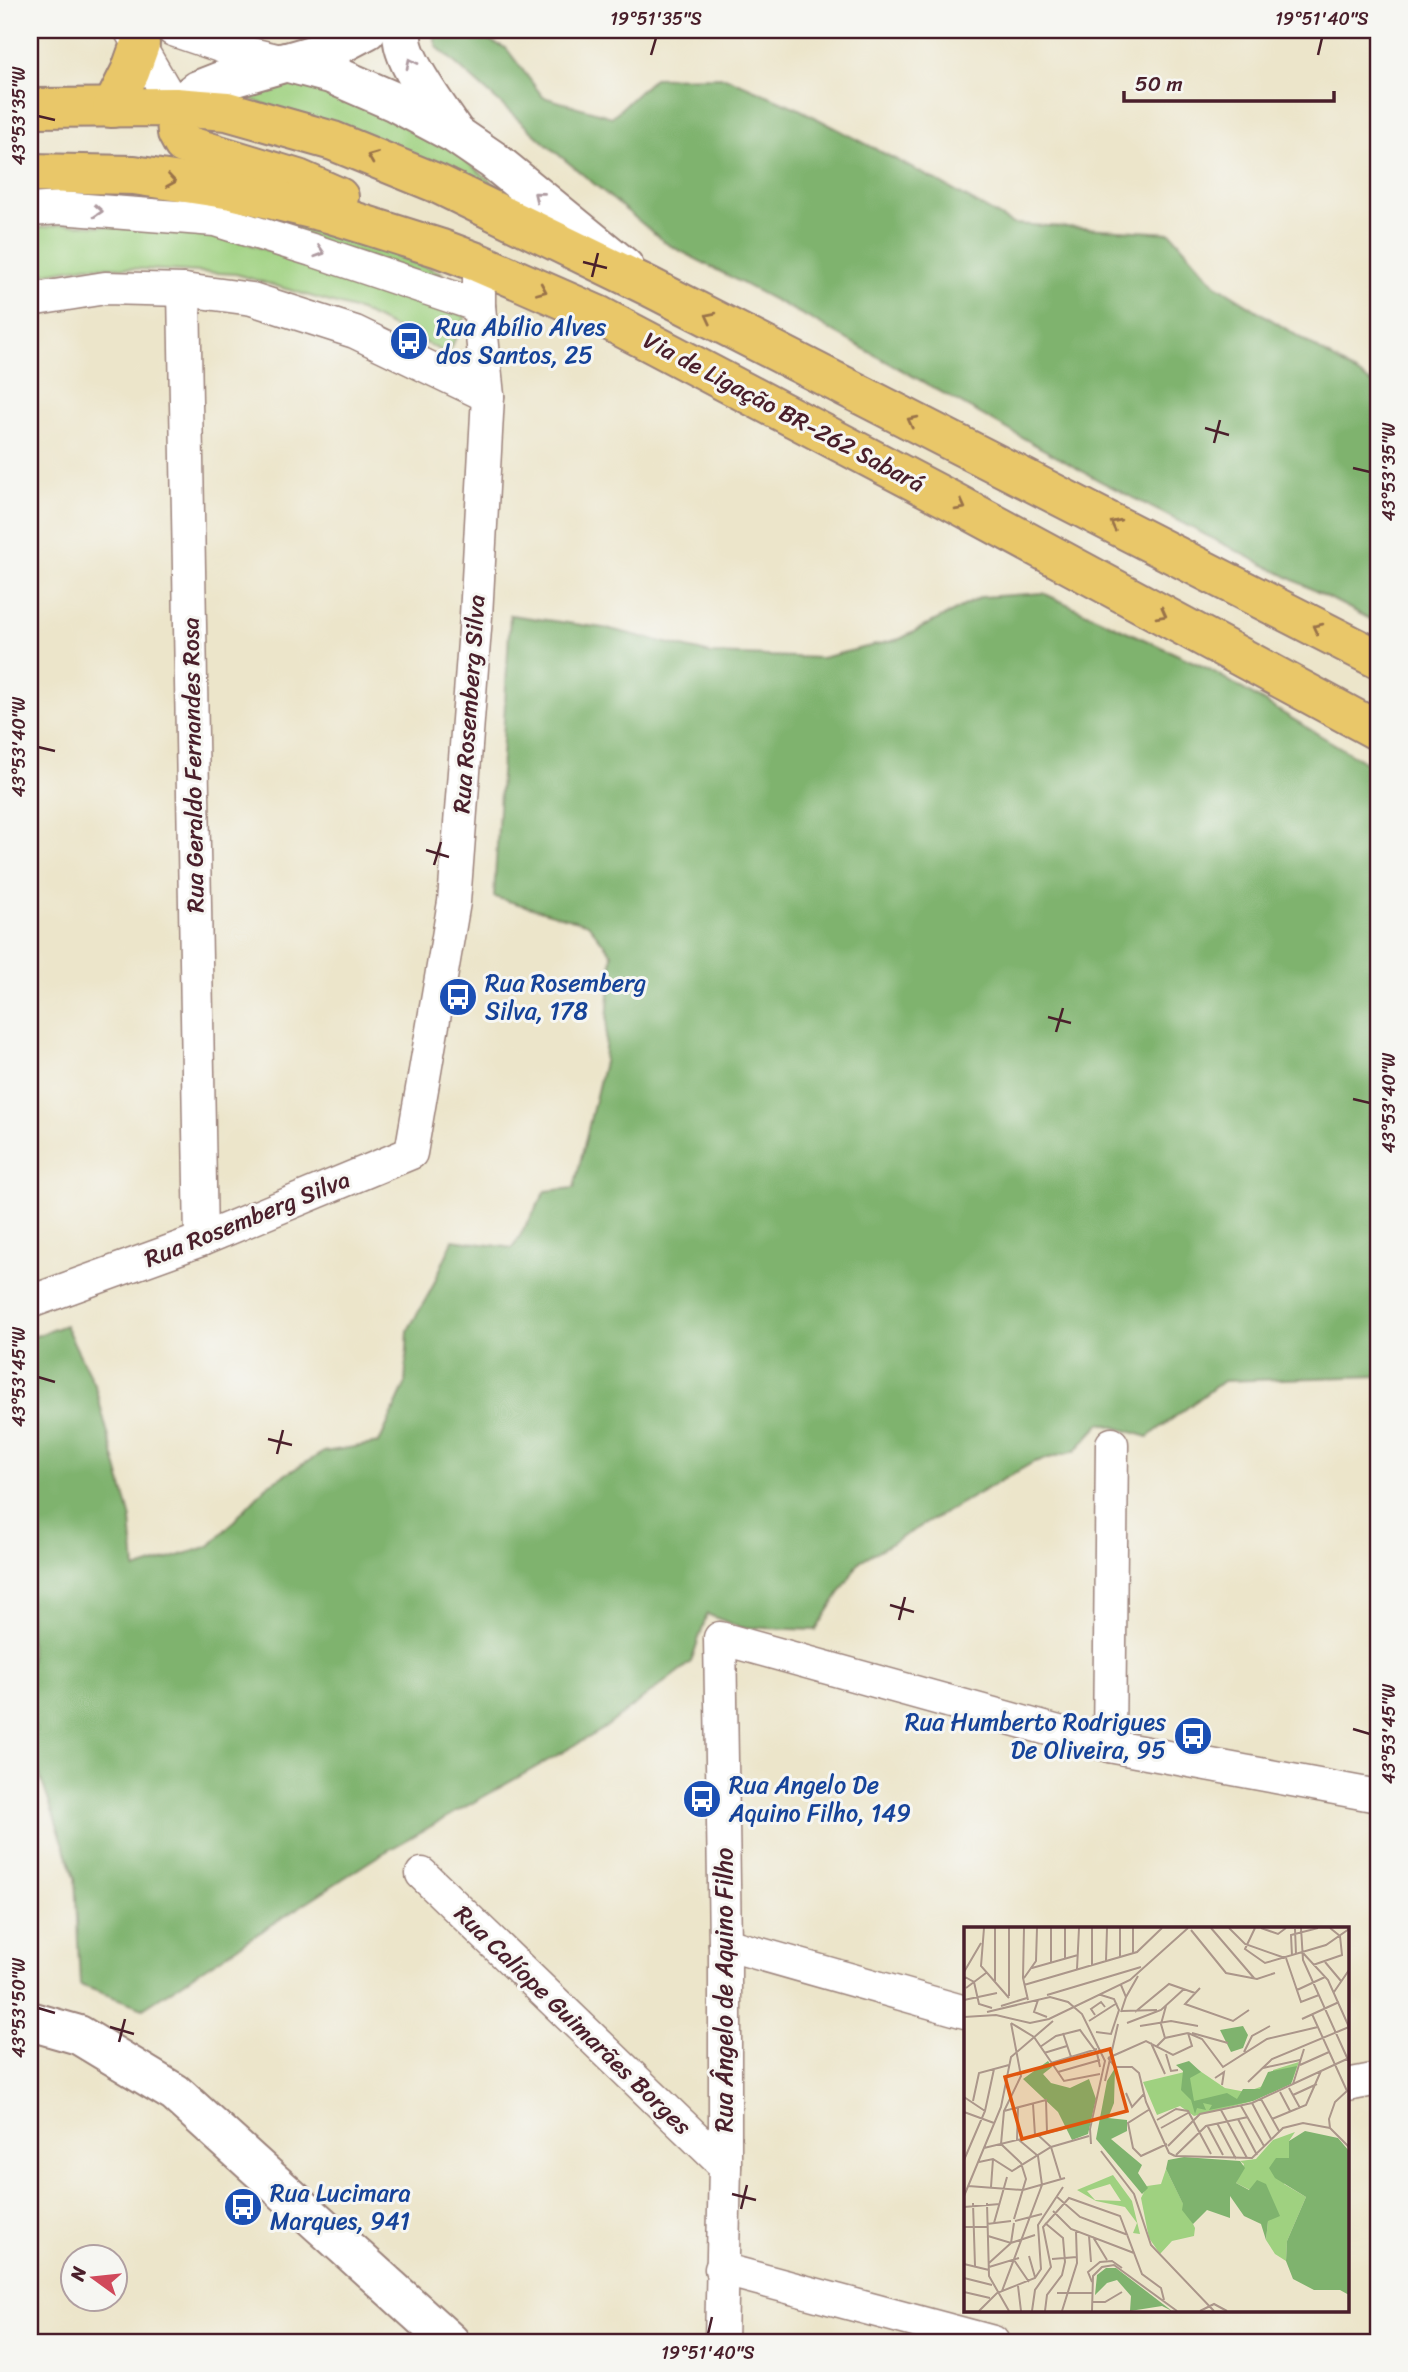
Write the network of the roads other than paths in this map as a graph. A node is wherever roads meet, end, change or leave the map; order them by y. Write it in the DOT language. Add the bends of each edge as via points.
graph roads {
  1 [pos="367,30"];
  2 [pos="403,30"];
  3 [pos="159,33"];
  4 [pos="285,62"];
  5 [pos="175,107"];
  6 [pos="30,108"];
  7 [pos="112,108"];
  8 [pos="455,134"];
  9 [pos="30,173"];
  10 [pos="30,210"];
  11 [pos="439,248"];
  12 [pos="479,263"];
  13 [pos="648,286"];
  14 [pos="184,290"];
  15 [pos="30,300"];
  16 [pos="479,306"];
  17 [pos="488,396"];
  18 [pos="1378,659"];
  19 [pos="1378,731"];
  20 [pos="201,1240"];
  21 [pos="30,1301"];
  22 [pos="1112,1444"];
  23 [pos="1109,1746"];
  24 [pos="1378,1796"];
  25 [pos="422,1874"];
  26 [pos="725,1944"];
  27 [pos="964,2012"];
  28 [pos="30,2021"];
  29 [pos="1378,2079"];
  30 [pos="1348,2085"];
  31 [pos="724,2166"];
  32 [pos="721,2269"];
  33 [pos="450,2342"];
  34 [pos="721,2342"];
  35 [pos="993,2342"];
  1 -- 4 [label="street" via="329,50"];
  8 -- 2 [label="street, one-way" via="408,60"];
  3 -- 4 [label="street"];
  3 -- 5 [label="street"];
  3 -- 7 [label="highway" via="130,72"];
  4 -- 5 [label="street" via="220,81"];
  4 -- 8 [label="street, Via de Ligação BR-262 Sabará" via="331,74"];
  5 -- 7 [label="highway, Via de Ligação BR-262 Sabará"];
  5 -- 11 [label="highway" via="178,138 186,146 298,179"];
  13 -- 5 [label="highway, Via de Ligação BR-262 Sabará, one-way" via="436,183 333,141 227,111"];
  6 -- 7 [label="highway, Via de Ligação BR-262 Sabará"];
  13 -- 8 [label="street, Via de Ligação BR-262 Sabará, one-way"];
  9 -- 11 [label="highway, Via de Ligação BR-262 Sabará, one-way" via="134,175 232,190 328,213"];
  10 -- 16 [label="street, one-way" via="60,208 215,220"];
  11 -- 12 [label="highway, Via de Ligação BR-262 Sabará"];
  12 -- 16 [label="street, Rua Rosemberg Silva"];
  12 -- 19 [label="highway, Via de Ligação BR-262 Sabará, one-way" via="600,316"];
  18 -- 13 [label="highway, Via de Ligação BR-262 Sabará, one-way"];
  14 -- 15 [label="street" via="105,288"];
  14 -- 17 [label="street" via="252,299 355,332"];
  14 -- 20 [label="street, Rua Geraldo Fernandes Rosa"];
  16 -- 17 [label="street, Rua Rosemberg Silva"];
  17 -- 20 [label="street, Rua Rosemberg Silva" via="454,902 411,1153"];
  20 -- 21 [label="street, Rua Rosemberg Silva"];
  22 -- 23 [label="street"];
  23 -- 24 [label="street"];
  23 -- 26 [label="street, Rua Ângelo de Aquino Filho" via="720,1638"];
  25 -- 31 [label="street, Rua Calíope Guimarães Borges"];
  26 -- 27 [label="street"];
  26 -- 31 [label="street, Rua Ângelo de Aquino Filho"];
  28 -- 33 [label="street" via="79,2035 175,2093"];
  29 -- 30 [label="street"];
  31 -- 32 [label="street, Rua Ângelo de Aquino Filho"];
  32 -- 34 [label="street, Rua Ângelo de Aquino Filho"];
  32 -- 35 [label="street"];
}
